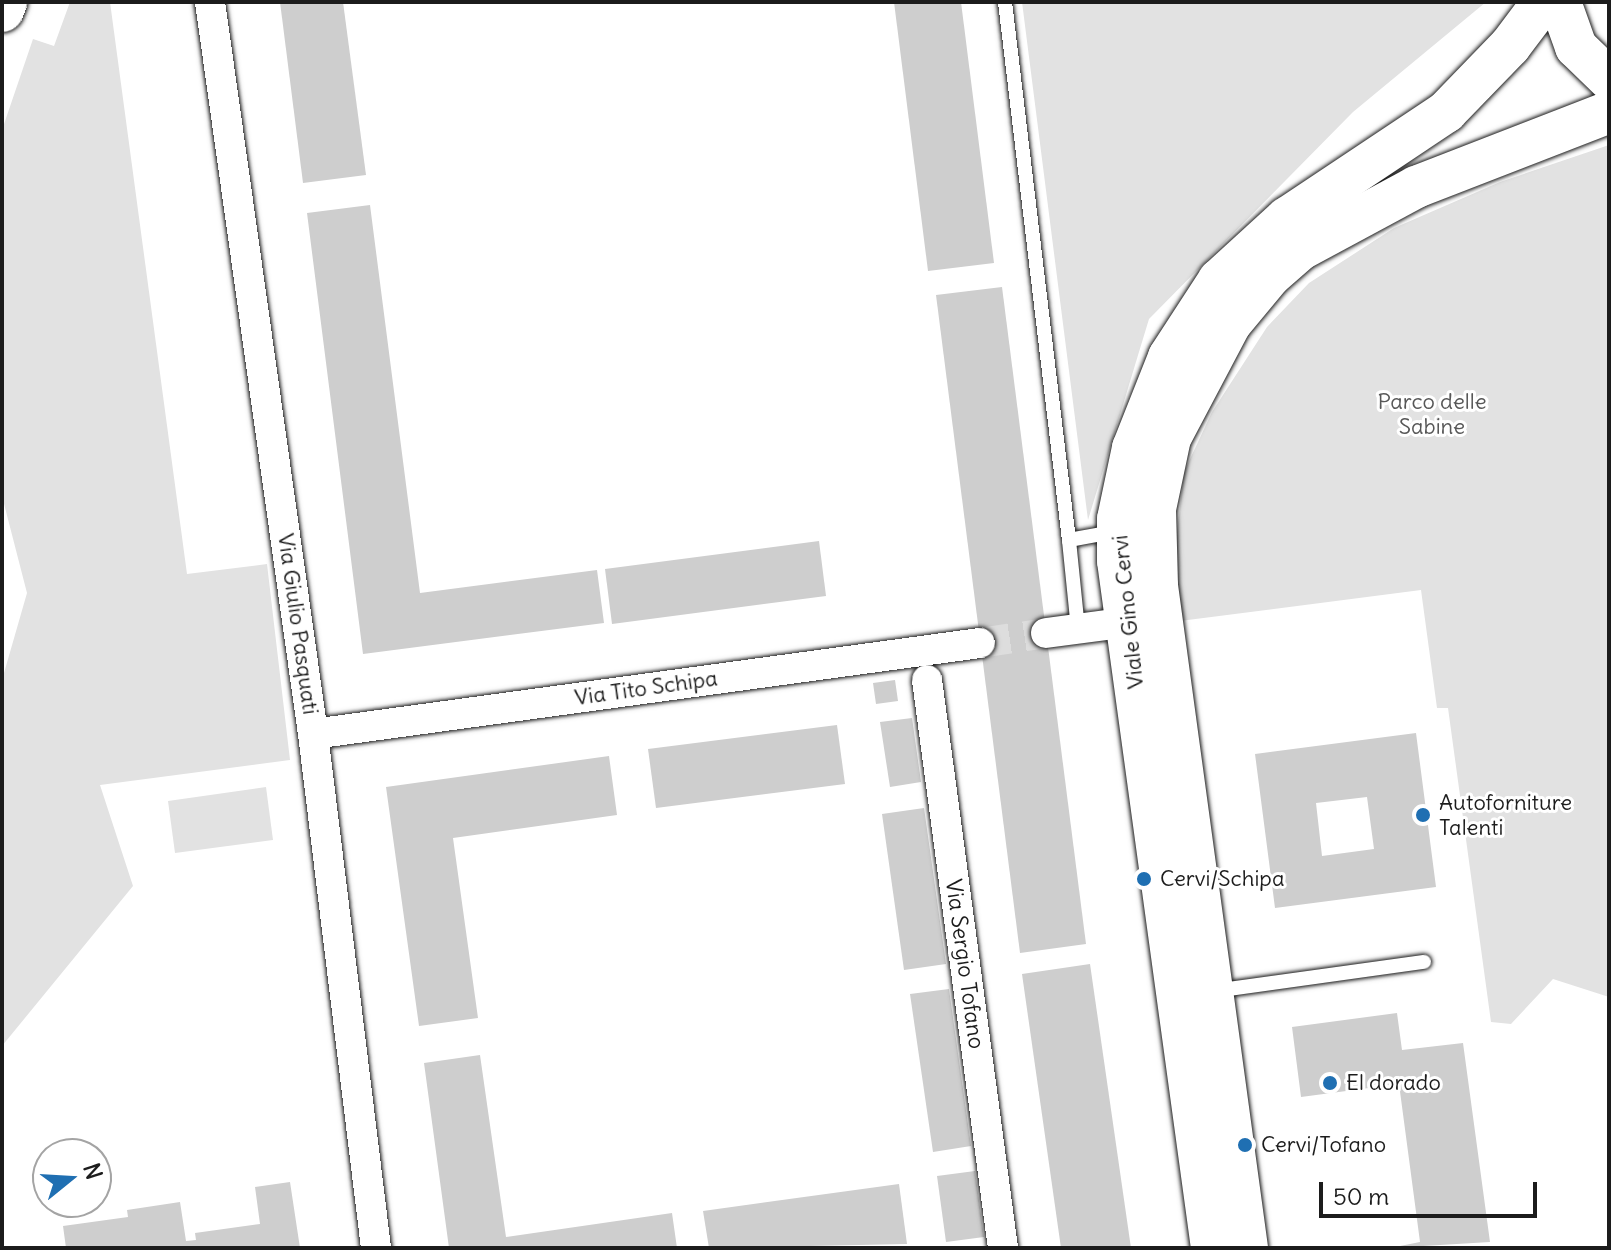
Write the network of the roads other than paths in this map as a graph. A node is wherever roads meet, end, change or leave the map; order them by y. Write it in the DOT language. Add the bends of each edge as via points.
graph roads {
  1 [pos="5,2"];
  2 [pos="210,2"];
  3 [pos="1005,2"];
  4 [pos="1543,2"];
  5 [pos="1560,2"];
  6 [pos="2,10"];
  7 [pos="1609,79"];
  8 [pos="1609,112"];
  9 [pos="1117,532"];
  10 [pos="1069,540"];
  11 [pos="1144,620"];
  12 [pos="1078,629"];
  13 [pos="1046,633"];
  14 [pos="980,643"];
  15 [pos="927,680"];
  16 [pos="313,734"];
  17 [pos="1424,962"];
  18 [pos="1211,992"];
  19 [pos="376,1248"];
  20 [pos="1003,1248"];
  21 [pos="1212,1248"];
  22 [pos="1247,1248"];
  1 -- 6 [label="main road"];
  2 -- 16 [label="street, Via Giulio Pasquati"];
  3 -- 10 [label="lane"];
  4 -- 9 [label="street, Viale Gino Cervi" via="1510,46 1446,112 1287,218 1211,289 1169,357 1150,401 1129,465"];
  5 -- 7 [label="street" via="1576,47"];
  8 -- 11 [label="street, Viale Gino Cervi" via="1380,203 1321,235 1270,276 1212,352 1170,438"];
  9 -- 10 [label="lane"];
  9 -- 11 [label="street, Viale Gino Cervi"];
  10 -- 12 [label="lane"];
  11 -- 12 [label="street"];
  11 -- 18 [label="street, Viale Gino Cervi"];
  11 -- 21 [label="street, Viale Gino Cervi"];
  12 -- 13 [label="street"];
  14 -- 16 [label="street, Via Tito Schipa"];
  15 -- 20 [label="street, Via Sergio Tofano"];
  16 -- 19 [label="street, Via Giulio Pasquati"];
  17 -- 18 [label="lane"];
  18 -- 22 [label="street, Viale Gino Cervi"];
}
